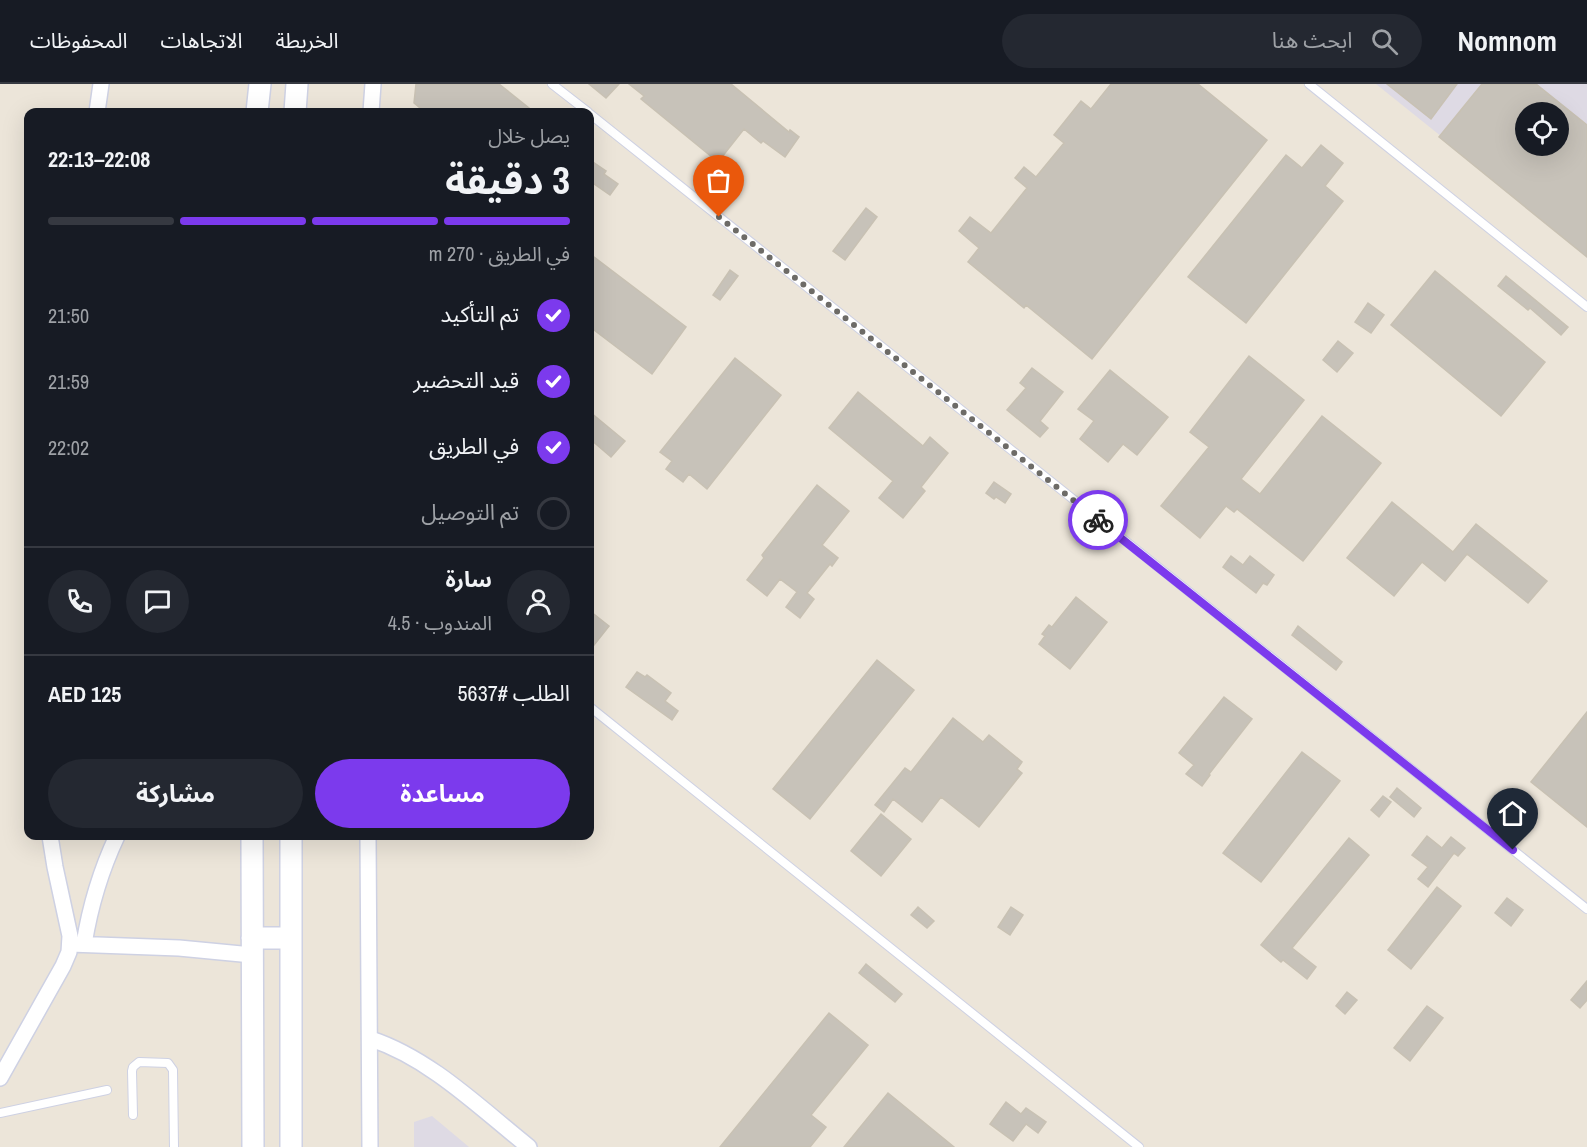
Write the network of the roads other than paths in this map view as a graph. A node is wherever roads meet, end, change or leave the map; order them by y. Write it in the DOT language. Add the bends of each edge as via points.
graph roads {
  1 [pos="101,84"];
  2 [pos="260,84"];
  3 [pos="297,84"];
  4 [pos="373,84"];
  5 [pos="552,84"];
  6 [pos="1309,84"];
  7 [pos="98,108"];
  8 [pos="257,108"];
  9 [pos="295,108"];
  10 [pos="370,108"];
  11 [pos="583,108"];
  12 [pos="594,117"];
  13 [pos="1587,307"];
  14 [pos="594,710"];
  15 [pos="51,840"];
  16 [pos="115,840"];
  17 [pos="252,840"];
  18 [pos="291,840"];
  19 [pos="368,840"];
  20 [pos="1587,909"];
  21 [pos="291,938"];
  22 [pos="77,944"];
  23 [pos="252,946"];
  24 [pos="371,1039"];
  25 [pos="0,1077"];
  26 [pos="107,1090"];
  27 [pos="0,1113"];
  28 [pos="133,1115"];
  29 [pos="250,1142"];
  30 [pos="174,1147"];
  31 [pos="291,1147"];
  32 [pos="370,1147"];
  33 [pos="529,1147"];
  34 [pos="1138,1147"];
  1 -- 7 [label="street"];
  2 -- 8 [label="street"];
  3 -- 9 [label="street"];
  4 -- 10 [label="street"];
  5 -- 11 [label="lane"];
  6 -- 13 [label="lane"];
  12 -- 20 [label="lane"];
  14 -- 34 [label="lane"];
  15 -- 22 [label="street" via="69,928"];
  16 -- 22 [label="street"];
  17 -- 23 [label="street"];
  18 -- 21 [label="street"];
  19 -- 24 [label="street"];
  21 -- 23 [label="street"];
  21 -- 31 [label="street"];
  22 -- 23 [label="street"];
  22 -- 25 [label="street"];
  23 -- 29 [label="street"];
  24 -- 32 [label="street"];
  24 -- 33 [label="street" via="426,1065"];
  26 -- 27 [label="lane"];
  28 -- 30 [label="lane" via="133,1067 139,1062 168,1063 173,1070"];
}
